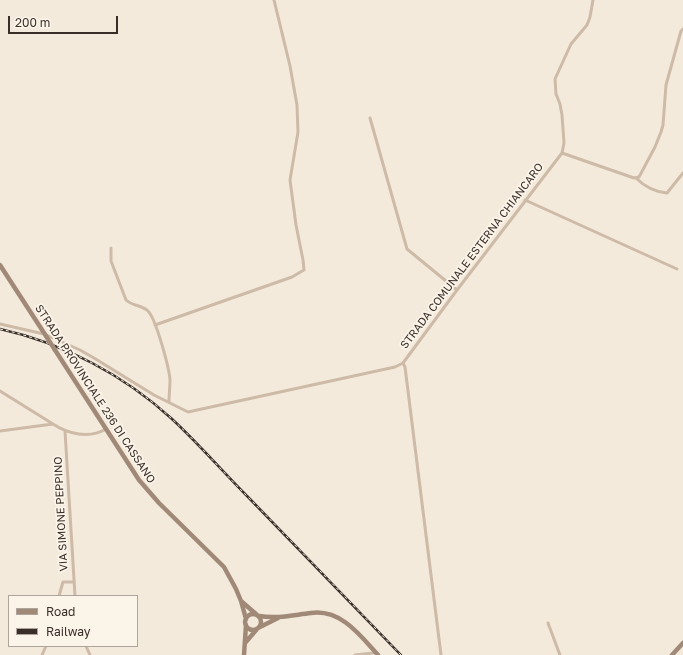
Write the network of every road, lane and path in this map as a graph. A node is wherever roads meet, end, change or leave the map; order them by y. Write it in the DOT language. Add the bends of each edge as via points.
graph roads {
  1 [pos="274,0"];
  2 [pos="593,0"];
  3 [pos="683,29"];
  4 [pos="370,118"];
  5 [pos="562,153"];
  6 [pos="683,173"];
  7 [pos="636,178"];
  8 [pos="526,200"];
  9 [pos="111,248"];
  10 [pos="0,265"];
  11 [pos="677,269"];
  12 [pos="457,290"];
  13 [pos="0,324"];
  14 [pos="155,325"];
  15 [pos="45,335"];
  16 [pos="403,363"];
  17 [pos="0,391"];
  18 [pos="169,402"];
  19 [pos="53,424"];
  20 [pos="106,429"];
  21 [pos="0,431"];
  22 [pos="66,431"];
  23 [pos="74,582"];
  24 [pos="59,595"];
  25 [pos="75,595"];
  26 [pos="241,601"];
  27 [pos="258,615"];
  28 [pos="280,618"];
  29 [pos="246,619"];
  30 [pos="548,623"];
  31 [pos="246,625"];
  32 [pos="258,628"];
  33 [pos="246,642"];
  34 [pos="683,643"];
  35 [pos="377,653"];
  36 [pos="244,655"];
  37 [pos="355,655"];
  38 [pos="441,655"];
  39 [pos="560,655"];
  40 [pos="672,655"];
  1 -- 14 [label="street" via="297,104 298,132 290,180 304,270 292,277"];
  2 -- 5 [label="street" via="590,17 571,44 555,79 562,115"];
  3 -- 7 [label="street" via="666,85 661,132 641,174"];
  4 -- 12 [label="street" via="407,249"];
  5 -- 7 [label="street"];
  5 -- 8 [label="street, STRADA COMUNALE ESTERNA CHIANCARO"];
  6 -- 7 [label="street" via="667,193 654,191"];
  8 -- 11 [label="street"];
  8 -- 12 [label="street, STRADA COMUNALE ESTERNA CHIANCARO"];
  9 -- 14 [label="street" via="112,266 126,300 147,310"];
  10 -- 15 [label="main road, STRADA PROVINCIALE 236 DI CASSANO"];
  12 -- 16 [label="street, STRADA COMUNALE ESTERNA CHIANCARO"];
  13 -- 15 [label="street"];
  14 -- 18 [label="street" via="169,375"];
  15 -- 18 [label="street" via="94,358"];
  15 -- 20 [label="main road, STRADA PROVINCIALE 236 DI CASSANO, bridge"];
  16 -- 18 [label="street" via="395,367 192,413"];
  16 -- 38 [label="street, STRADA COMUNALE ESTERNA CHIANCARO"];
  17 -- 19 [label="street"];
  19 -- 21 [label="street"];
  19 -- 22 [label="street"];
  20 -- 22 [label="street" via="80,434"];
  20 -- 26 [label="main road, STRADA PROVINCIALE 236 DI CASSANO" via="152,495 224,567"];
  22 -- 23 [label="street, VIA SIMONE PEPPINO"];
  23 -- 24 [label="street" via="64,582"];
  23 -- 25 [label="street, VIA SIMONE PEPPINO"];
  26 -- 27 [label="main road"];
  26 -- 29 [label="main road, STRADA PROVINCIALE 236 DI CASSANO"];
  27 -- 28 [label="main road"];
  27 -- 29 [label="main road" via="249,615"];
  27 -- 32 [label="main road" via="262,623"];
  28 -- 32 [label="main road"];
  28 -- 35 [label="main road" via="317,612 330,615 354,628"];
  29 -- 31 [label="main road"];
  30 -- 39 [label="street"];
  31 -- 32 [label="main road" via="249,629"];
  31 -- 33 [label="main road"];
  32 -- 33 [label="main road"];
  33 -- 36 [label="main road"];
  34 -- 40 [label="main road"];
  35 -- 37 [label="street"];
}
